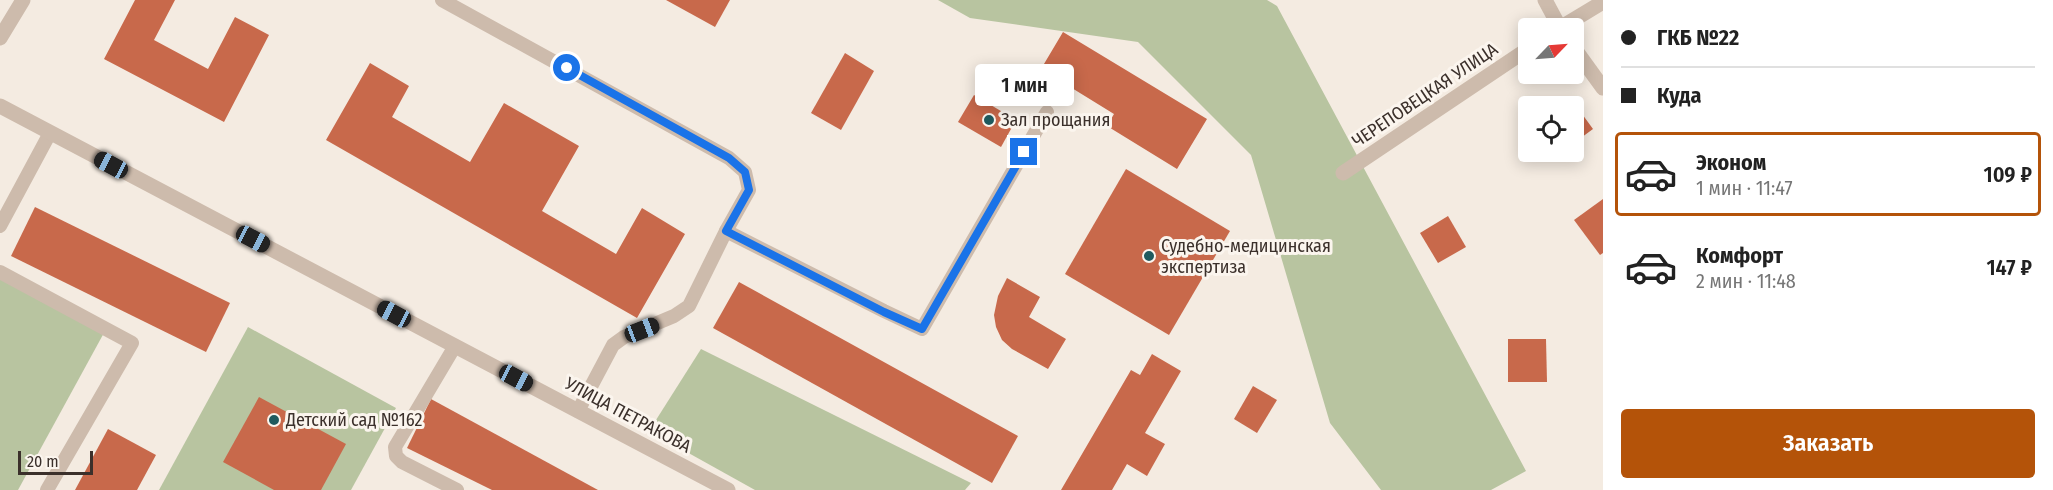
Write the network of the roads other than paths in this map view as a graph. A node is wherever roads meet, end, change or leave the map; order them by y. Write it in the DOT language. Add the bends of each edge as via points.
graph roads {
  1 [pos="22,0"];
  2 [pos="442,0"];
  3 [pos="1545,0"];
  4 [pos="1603,2"];
  5 [pos="1555,18"];
  6 [pos="1577,18"];
  7 [pos="0,38"];
  8 [pos="1518,56"];
  9 [pos="1584,62"];
  10 [pos="1603,88"];
  11 [pos="0,106"];
  12 [pos="1047,112"];
  13 [pos="50,133"];
  14 [pos="1343,173"];
  15 [pos="0,226"];
  16 [pos="726,231"];
  17 [pos="0,272"];
  18 [pos="455,346"];
  19 [pos="578,411"];
  20 [pos="47,490"];
  21 [pos="457,490"];
  22 [pos="728,490"];
  1 -- 7 [label="street"];
  2 -- 16 [label="lane" via="729,158 745,172 749,190"];
  3 -- 5 [label="street"];
  4 -- 6 [label="street"];
  8 -- 14 [label="street, ЧЕРЕПОВЕЦКАЯ УЛИЦА"];
  9 -- 10 [label="street"];
  11 -- 13 [label="street, УЛИЦА ПЕТРАКОВА"];
  12 -- 16 [label="lane" via="922,329"];
  13 -- 15 [label="lane"];
  13 -- 18 [label="street, УЛИЦА ПЕТРАКОВА"];
  16 -- 19 [label="lane" via="689,306 613,345"];
  17 -- 20 [label="lane" via="132,343"];
  18 -- 19 [label="street, УЛИЦА ПЕТРАКОВА"];
  18 -- 21 [label="lane" via="395,447 402,462"];
  19 -- 22 [label="street, УЛИЦА ПЕТРАКОВА"];
}
